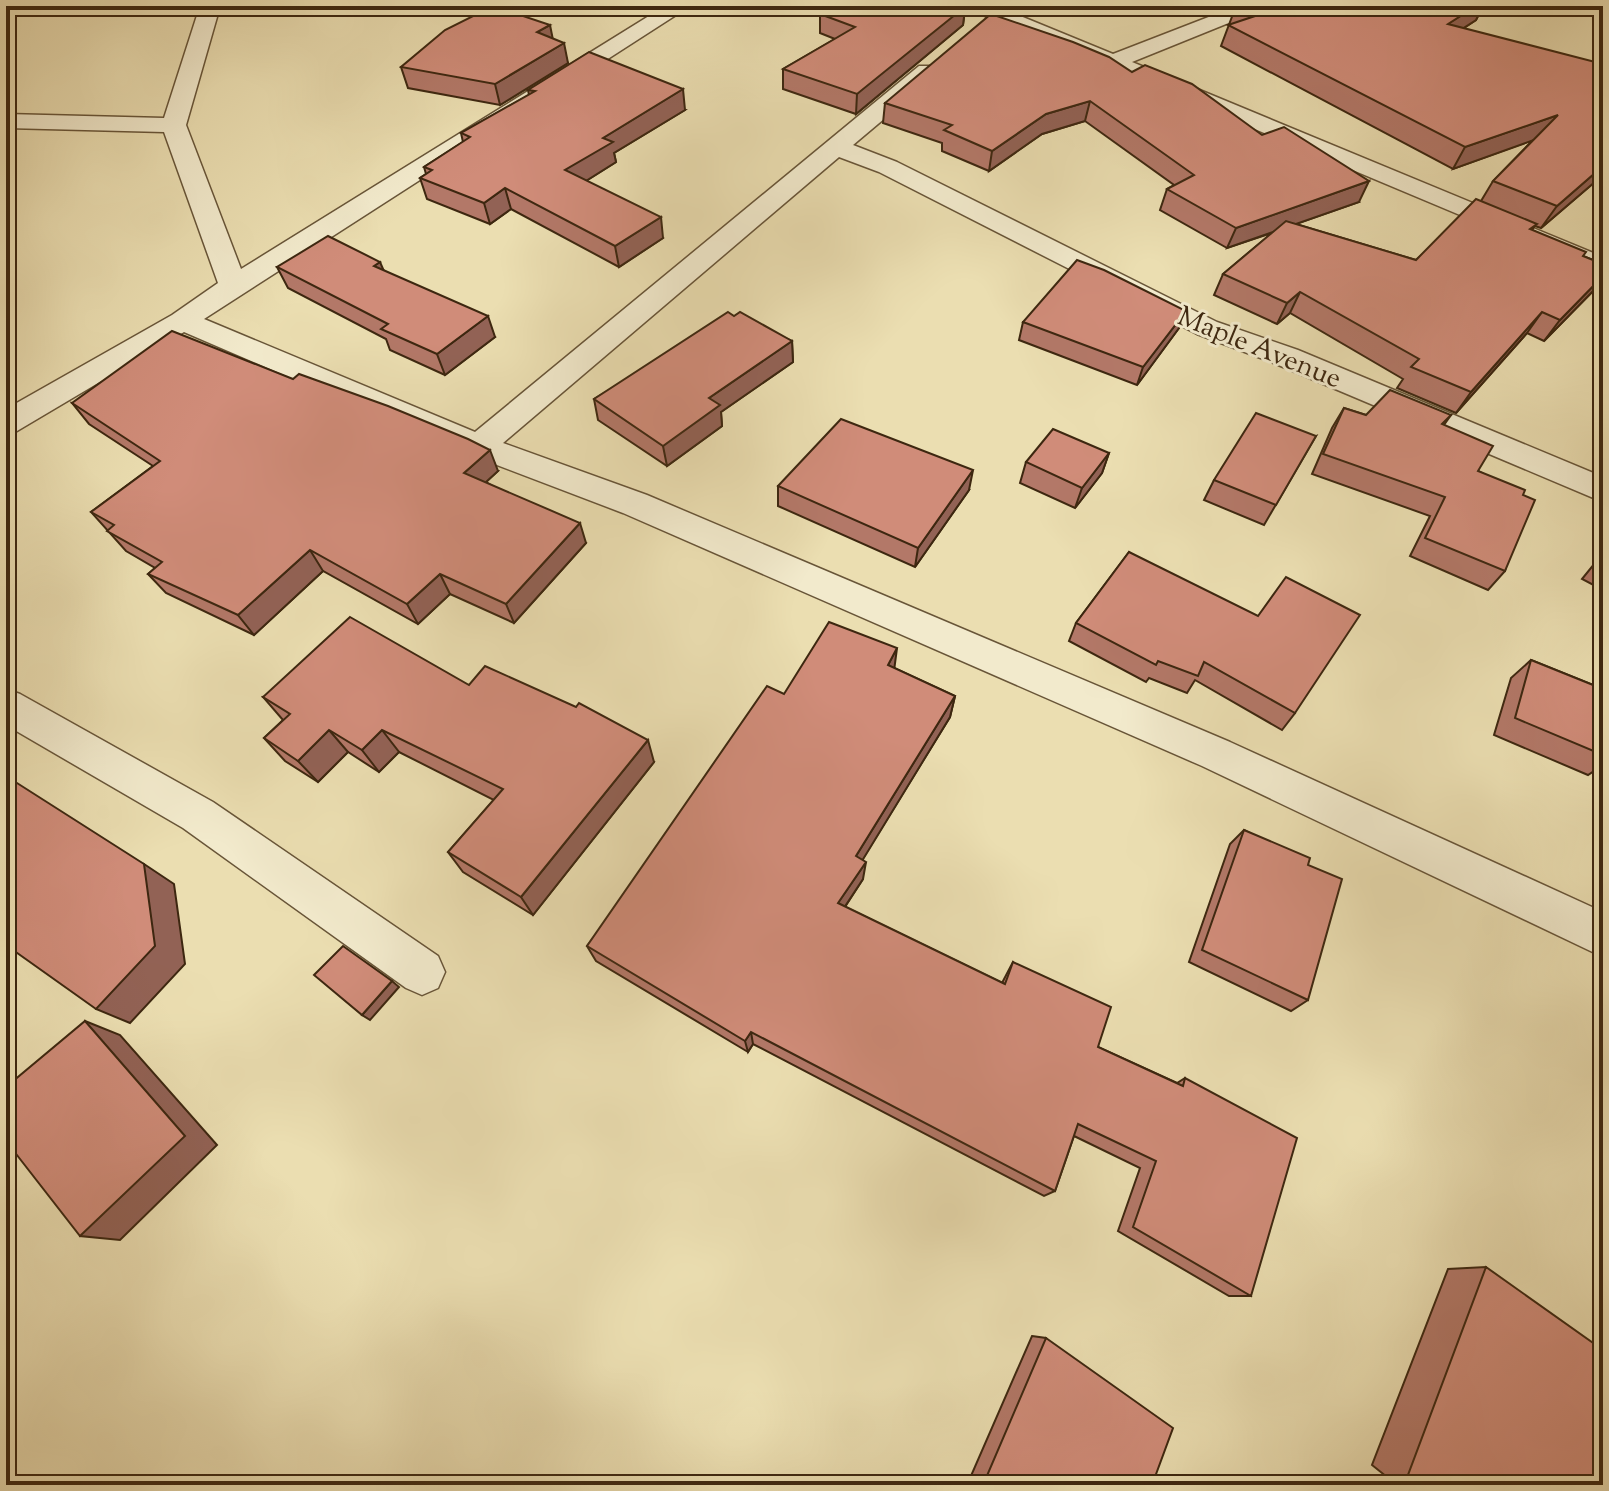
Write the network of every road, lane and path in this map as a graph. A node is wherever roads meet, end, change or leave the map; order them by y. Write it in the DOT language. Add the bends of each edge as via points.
graph roads {
  1 [pos="680,6"];
  2 [pos="1259,6"];
  3 [pos="208,10"];
  4 [pos="986,10"];
  5 [pos="971,34"];
  6 [pos="946,55"];
  7 [pos="1113,62"];
  8 [pos="6,121"];
  9 [pos="174,125"];
  10 [pos="837,148"];
  11 [pos="1603,267"];
  12 [pos="233,286"];
  13 [pos="182,321"];
  14 [pos="6,423"];
  15 [pos="479,446"];
  16 [pos="1603,490"];
  17 [pos="6,705"];
  18 [pos="1603,935"];
  19 [pos="422,972"];
  1 -- 12 [label="street"];
  2 -- 7 [label="street"];
  3 -- 9 [label="street"];
  4 -- 5 [label="street"];
  4 -- 7 [label="street"];
  6 -- 10 [label="street"];
  7 -- 11 [label="street"];
  8 -- 9 [label="street"];
  9 -- 12 [label="street"];
  10 -- 15 [label="street"];
  10 -- 16 [label="street, Maple Avenue" via="888,167 1207,328"];
  12 -- 13 [label="street"];
  13 -- 14 [label="street"];
  13 -- 15 [label="street"];
  15 -- 18 [label="street" via="635,504 1216,754"];
  17 -- 19 [label="street" via="198,815"];
}
